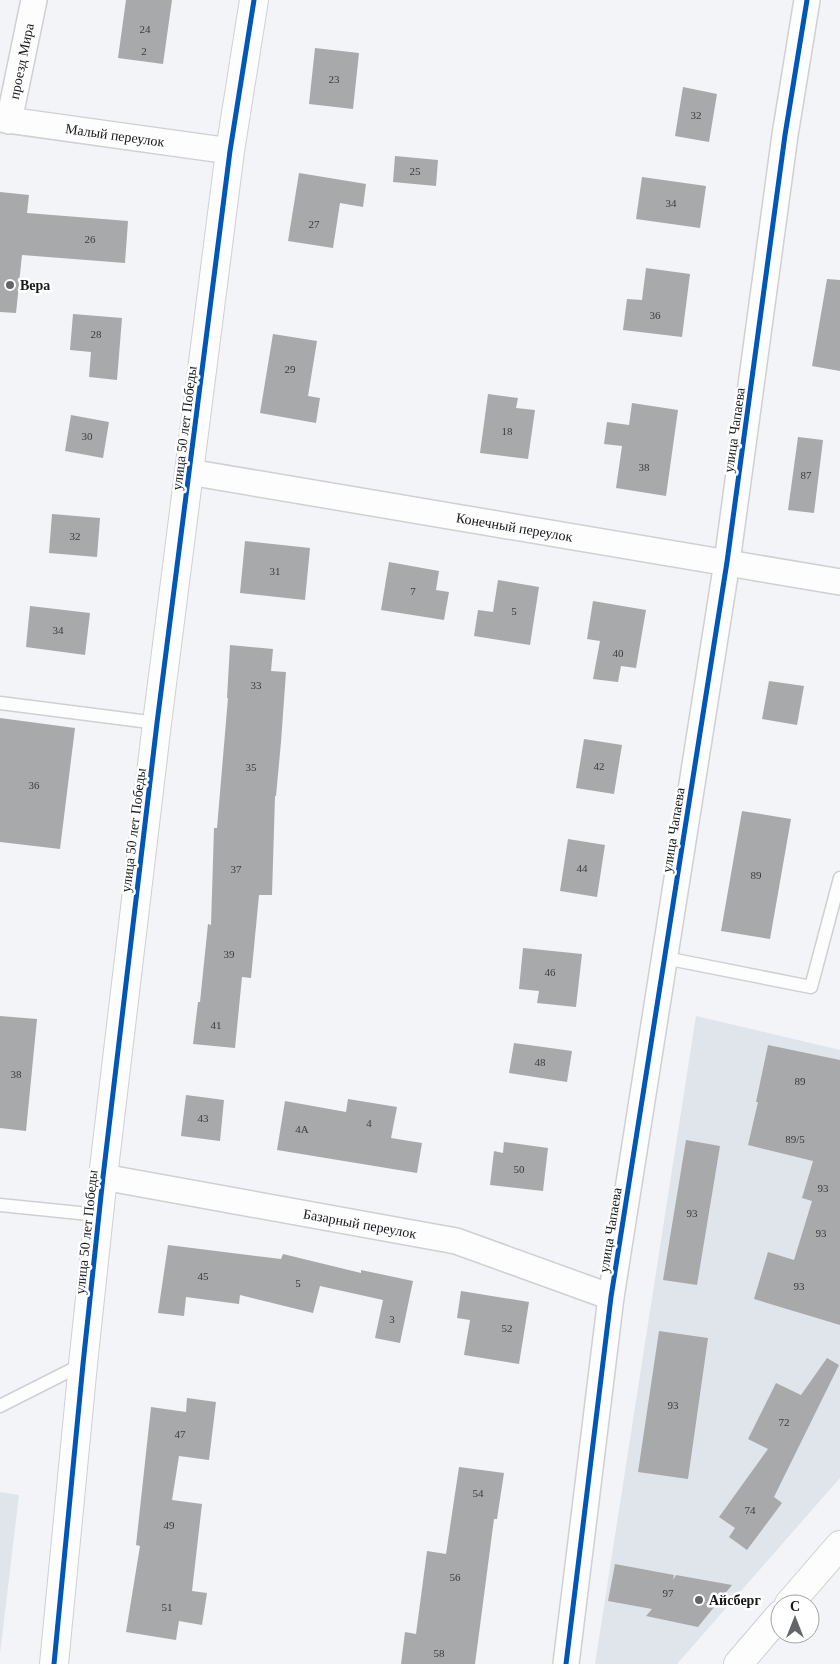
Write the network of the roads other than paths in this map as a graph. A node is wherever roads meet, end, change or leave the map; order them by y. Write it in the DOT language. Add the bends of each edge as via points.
graph roads {
  1 [pos="34,0"];
  2 [pos="254,0"];
  3 [pos="806,0"];
  4 [pos="5,120"];
  5 [pos="230,151"];
  6 [pos="189,472"];
  7 [pos="727,562"];
  8 [pos="840,582"];
  9 [pos="0,702"];
  10 [pos="157,723"];
  11 [pos="840,878"];
  12 [pos="665,958"];
  13 [pos="103,1177"];
  14 [pos="0,1205"];
  15 [pos="99,1215"];
  16 [pos="611,1297"];
  17 [pos="83,1364"];
  18 [pos="0,1406"];
  19 [pos="840,1545"];
  20 [pos="798,1594"];
  21 [pos="770,1627"];
  22 [pos="54,1664"];
  23 [pos="566,1664"];
  24 [pos="738,1664"];
  1 -- 4 [label="street, проезд Мира"];
  2 -- 5 [label="street, улица 50 лет Победы"];
  3 -- 7 [label="street, улица Чапаева"];
  4 -- 5 [label="street, Малый переулок"];
  5 -- 6 [label="street, улица 50 лет Победы"];
  6 -- 7 [label="street, Конечный переулок"];
  6 -- 10 [label="street, улица 50 лет Победы"];
  7 -- 8 [label="street, Конечный переулок"];
  7 -- 12 [label="street, улица Чапаева"];
  9 -- 10 [label="lane"];
  10 -- 13 [label="street, улица 50 лет Победы"];
  11 -- 12 [label="lane" via="811,987"];
  12 -- 16 [label="street, улица Чапаева"];
  13 -- 15 [label="street, улица 50 лет Победы"];
  13 -- 16 [label="street, Базарный переулок" via="456,1241"];
  14 -- 15 [label="lane"];
  15 -- 17 [label="street, улица 50 лет Победы"];
  16 -- 23 [label="street, улица Чапаева"];
  17 -- 18 [label="lane"];
  17 -- 22 [label="street, улица 50 лет Победы"];
  19 -- 20 [label="street"];
  21 -- 24 [label="street"];
}
